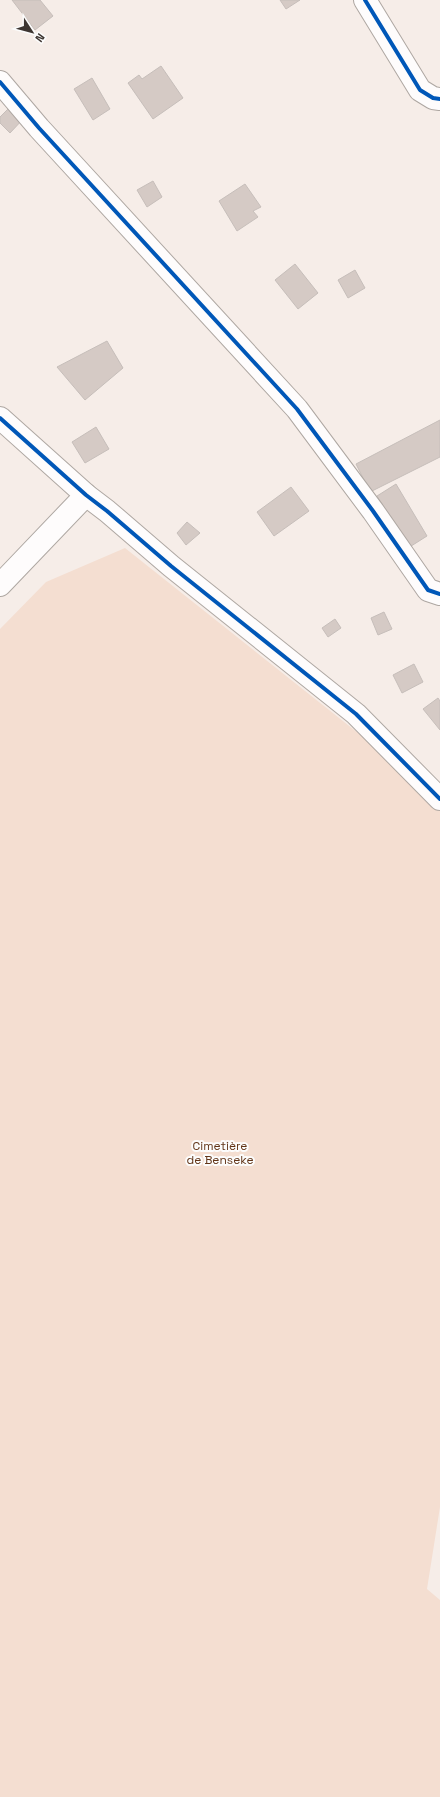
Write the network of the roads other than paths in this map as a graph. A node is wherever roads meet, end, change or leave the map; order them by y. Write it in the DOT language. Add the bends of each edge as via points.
graph roads {
  1 [pos="365,0"];
  2 [pos="0,82"];
  3 [pos="440,99"];
  4 [pos="0,418"];
  5 [pos="86,495"];
  6 [pos="0,585"];
  7 [pos="440,594"];
  8 [pos="440,798"];
  1 -- 3 [label="street" via="420,90"];
  2 -- 7 [label="street" via="39,128 297,409 428,590"];
  4 -- 5 [label="street"];
  5 -- 6 [label="street"];
  5 -- 8 [label="street" via="183,576 346,705"];
}
